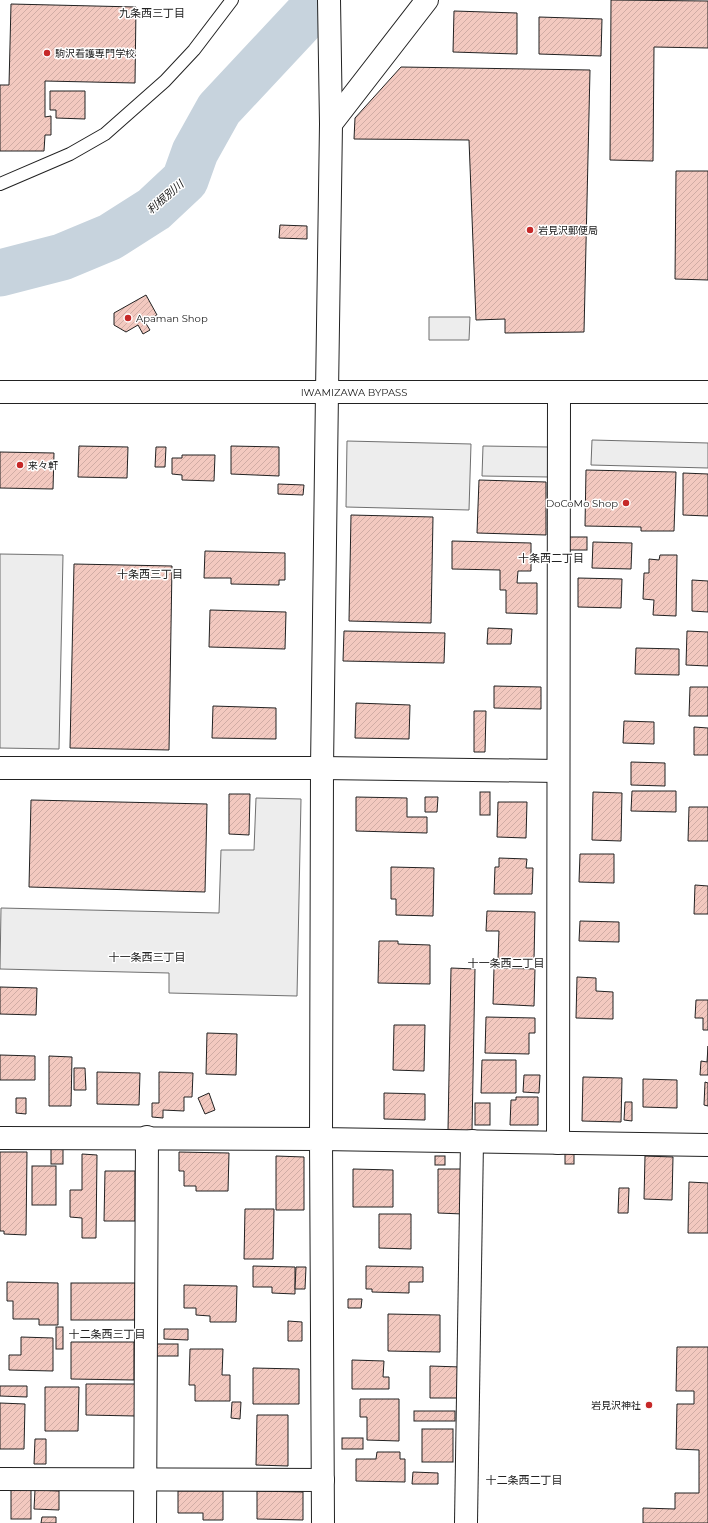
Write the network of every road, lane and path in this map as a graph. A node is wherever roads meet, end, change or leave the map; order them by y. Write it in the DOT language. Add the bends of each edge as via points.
graph roads {
  1 [pos="232,0"];
  2 [pos="329,0"];
  3 [pos="427,0"];
  4 [pos="331,124"];
  5 [pos="0,184"];
  6 [pos="0,392"];
  7 [pos="327,392"];
  8 [pos="708,392"];
  9 [pos="559,394"];
  10 [pos="0,768"];
  11 [pos="322,768"];
  12 [pos="558,771"];
  13 [pos="147,1137"];
  14 [pos="0,1138"];
  15 [pos="321,1139"];
  16 [pos="472,1141"];
  17 [pos="558,1143"];
  18 [pos="708,1145"];
  19 [pos="0,1479"];
  20 [pos="145,1479"];
  21 [pos="323,1480"];
  22 [pos="145,1523"];
  23 [pos="323,1523"];
  24 [pos="466,1523"];
  1 -- 5 [label="lane" via="194,50 165,81 105,134 70,154"];
  2 -- 4 [label="main road"];
  3 -- 4 [label="main road"];
  4 -- 7 [label="main road"];
  6 -- 7 [label="main road, IWAMIZAWA BYPASS"];
  7 -- 9 [label="main road, IWAMIZAWA BYPASS"];
  7 -- 11 [label="main road"];
  8 -- 9 [label="main road, IWAMIZAWA BYPASS"];
  9 -- 12 [label="main road"];
  10 -- 11 [label="main road"];
  11 -- 12 [label="main road"];
  11 -- 15 [label="main road"];
  12 -- 17 [label="main road"];
  13 -- 14 [label="main road"];
  13 -- 15 [label="main road"];
  13 -- 20 [label="main road"];
  15 -- 16 [label="main road"];
  15 -- 21 [label="main road"];
  16 -- 17 [label="main road"];
  16 -- 24 [label="main road"];
  17 -- 18 [label="main road"];
  19 -- 20 [label="main road"];
  20 -- 21 [label="main road"];
  20 -- 22 [label="main road"];
  21 -- 23 [label="main road"];
}
